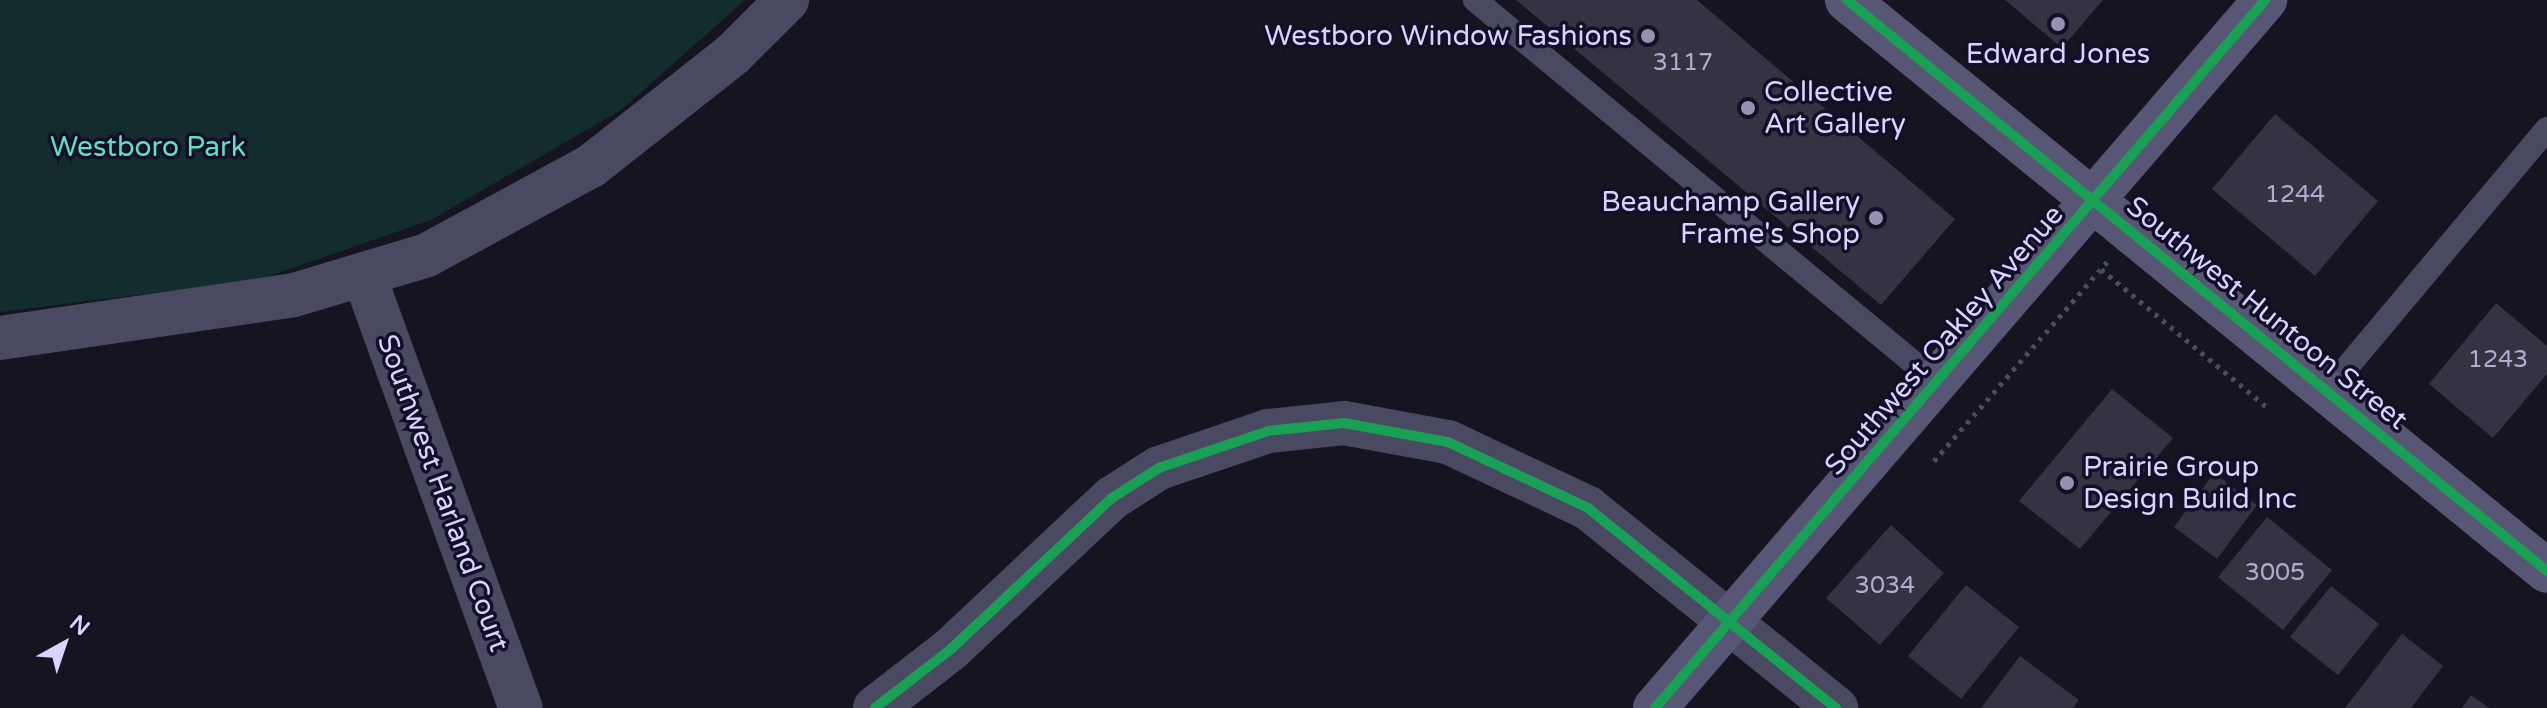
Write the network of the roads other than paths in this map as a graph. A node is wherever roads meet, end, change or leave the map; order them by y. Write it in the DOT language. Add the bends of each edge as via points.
graph roads {
  1 [pos="787,0"];
  2 [pos="1475,0"];
  3 [pos="1847,0"];
  4 [pos="2265,0"];
  5 [pos="2547,129"];
  6 [pos="2094,204"];
  7 [pos="365,278"];
  8 [pos="0,338"];
  9 [pos="1938,383"];
  10 [pos="2327,391"];
  11 [pos="2547,571"];
  12 [pos="1732,619"];
  13 [pos="521,708"];
  14 [pos="875,708"];
  15 [pos="1655,708"];
  16 [pos="1836,708"];
  1 -- 7 [label="street" via="691,90 591,166 427,255"];
  2 -- 9 [label="lane"];
  3 -- 6 [label="street, Southwest Huntoon Street"];
  4 -- 6 [label="street, Southwest Oakley Avenue"];
  5 -- 10 [label="lane"];
  6 -- 9 [label="street, Southwest Oakley Avenue"];
  6 -- 10 [label="street, Southwest Huntoon Street"];
  7 -- 8 [label="street" via="135,322"];
  7 -- 13 [label="street, Southwest Harland Court"];
  9 -- 12 [label="street, Southwest Oakley Avenue"];
  10 -- 11 [label="street, Southwest Huntoon Street"];
  12 -- 14 [label="street" via="1588,508 1526,474 1448,442 1344,423 1268,431 1159,468 1112,498 951,649"];
  12 -- 15 [label="street, Southwest Oakley Avenue"];
  12 -- 16 [label="street"];
}
